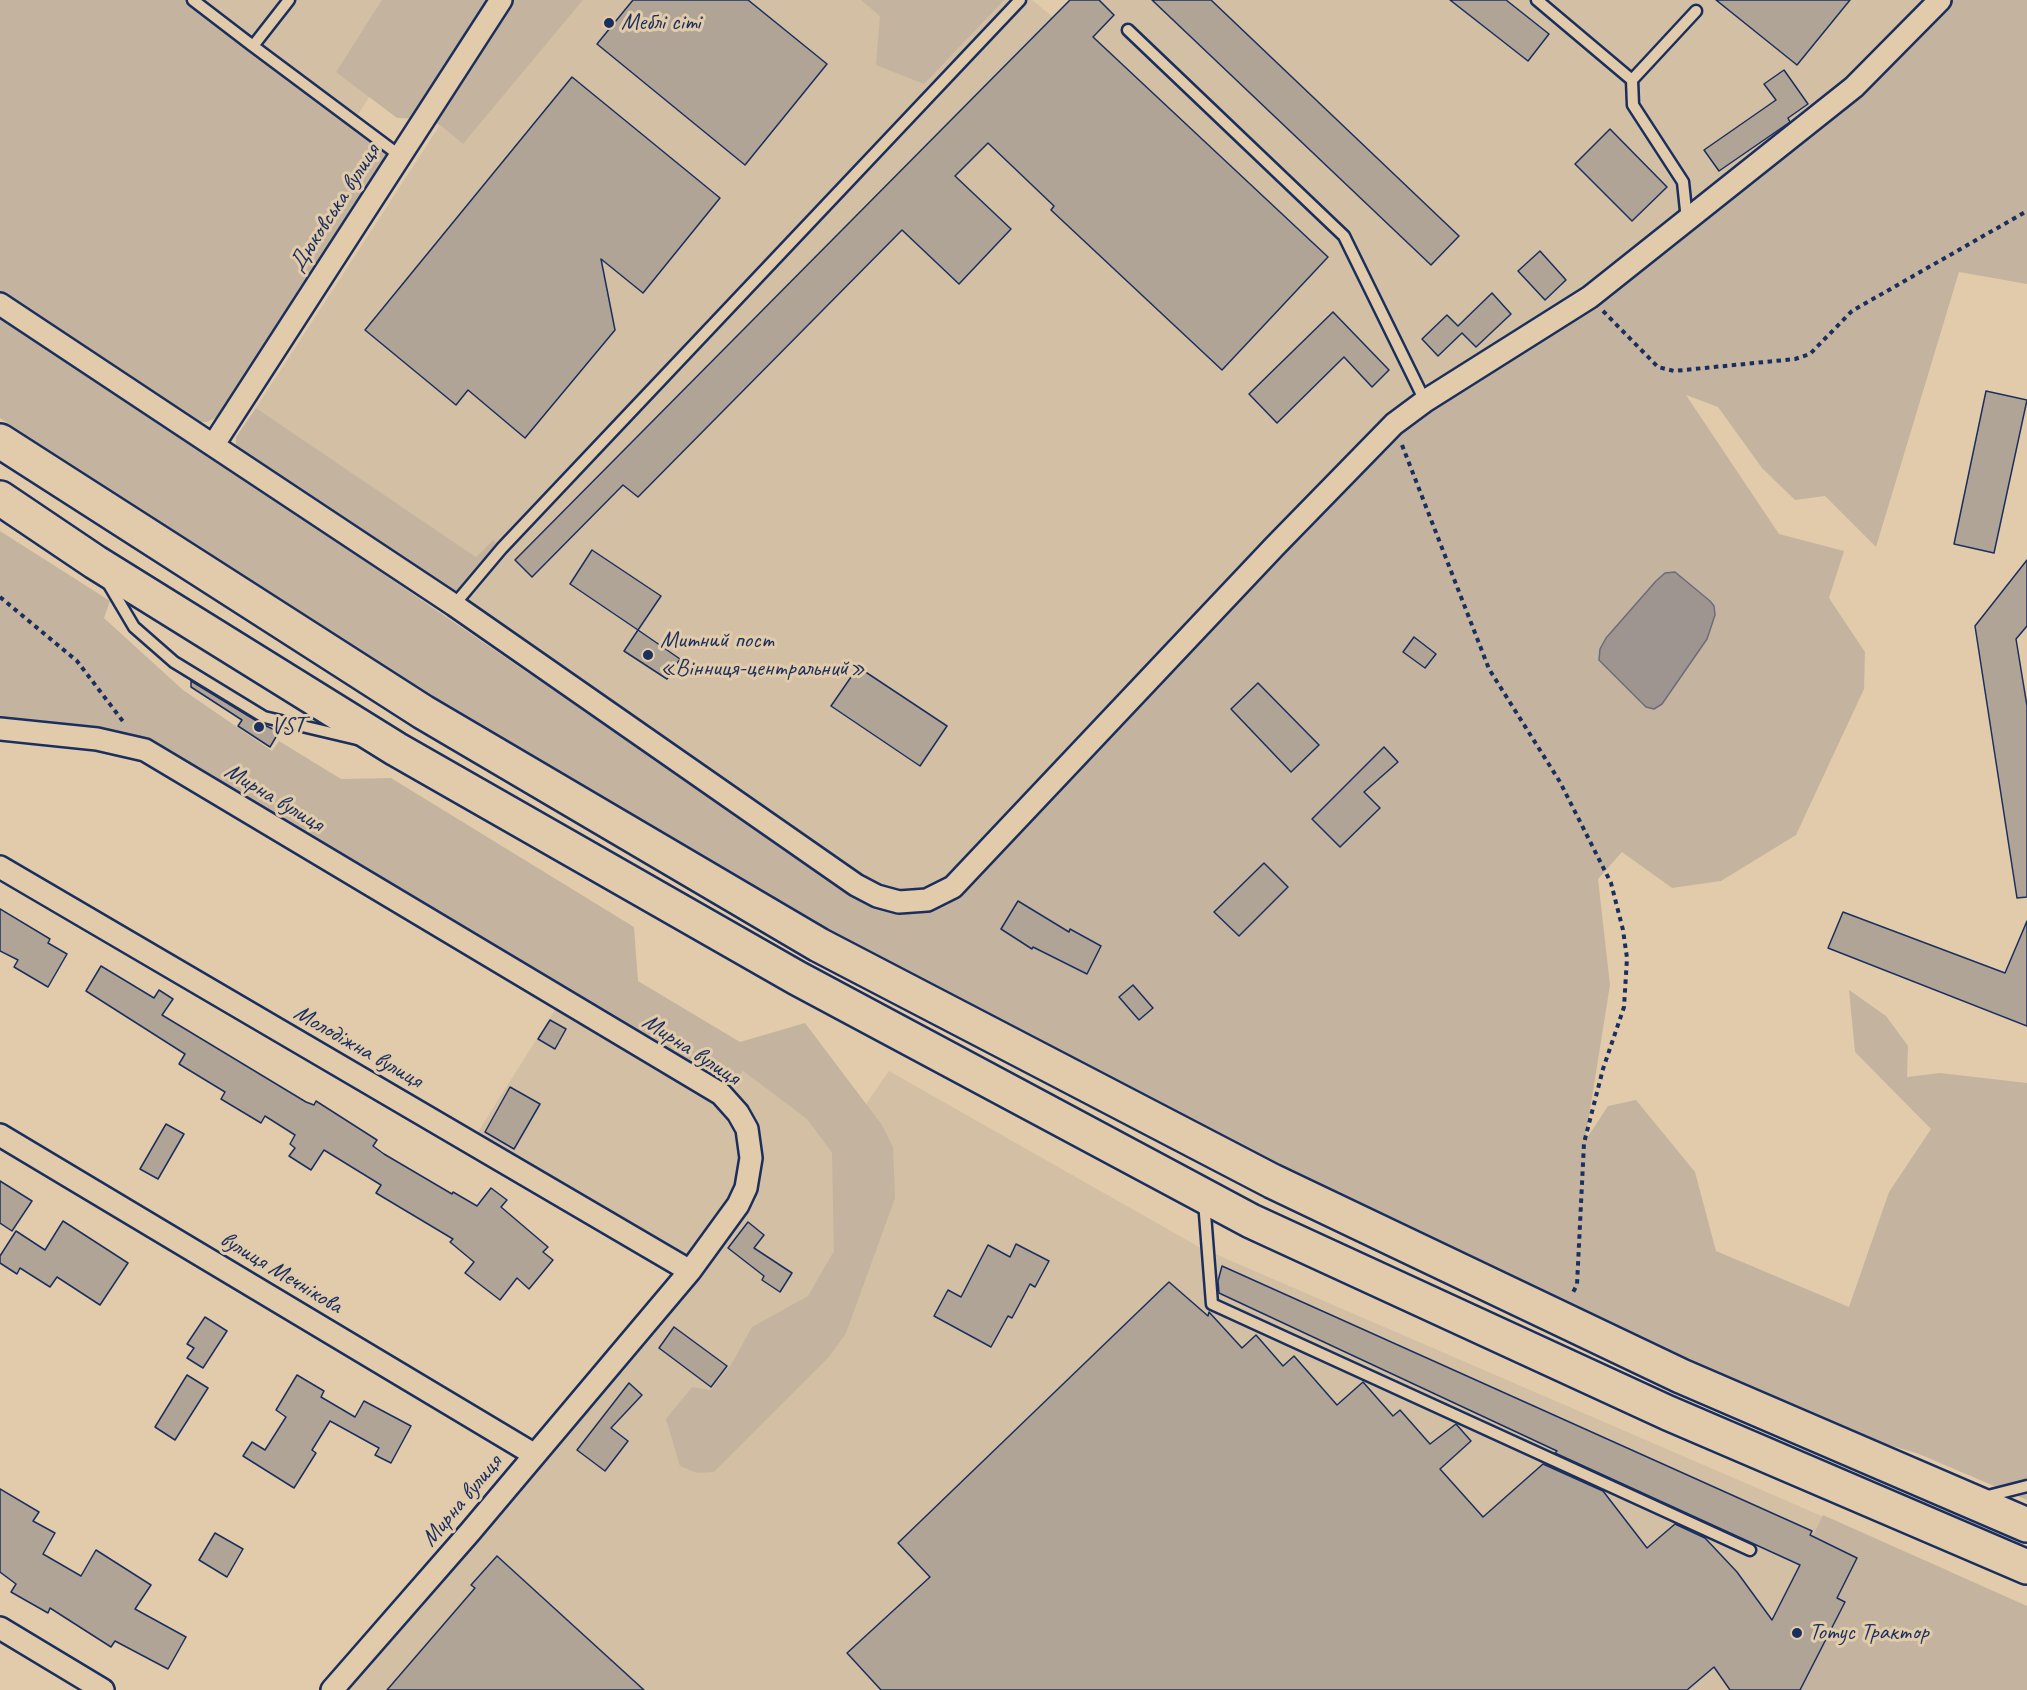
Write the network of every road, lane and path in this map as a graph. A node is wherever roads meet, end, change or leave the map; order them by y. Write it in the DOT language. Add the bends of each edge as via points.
graph roads {
  1 [pos="193,0"];
  2 [pos="290,0"];
  3 [pos="501,0"];
  4 [pos="1020,0"];
  5 [pos="1537,0"];
  6 [pos="1940,0"];
  7 [pos="1696,11"];
  8 [pos="1128,30"];
  9 [pos="253,46"];
  10 [pos="1632,80"];
  11 [pos="399,155"];
  12 [pos="2027,211"];
  13 [pos="1688,221"];
  14 [pos="1590,297"];
  15 [pos="0,304"];
  16 [pos="1425,401"];
  17 [pos="1394,424"];
  18 [pos="0,441"];
  19 [pos="214,444"];
  20 [pos="0,498"];
  21 [pos="95,562"];
  22 [pos="0,597"];
  23 [pos="454,605"];
  24 [pos="0,729"];
  25 [pos="396,748"];
  26 [pos="146,750"];
  27 [pos="0,867"];
  28 [pos="0,1135"];
  29 [pos="1203,1195"];
  30 [pos="690,1271"];
  31 [pos="1571,1295"];
  32 [pos="535,1455"];
  33 [pos="2027,1486"];
  34 [pos="1969,1500"];
  35 [pos="2027,1525"];
  36 [pos="1750,1550"];
  37 [pos="2027,1567"];
  38 [pos="0,1628"];
  39 [pos="103,1690"];
  40 [pos="332,1690"];
  1 -- 9 [label="lane"];
  2 -- 9 [label="lane"];
  3 -- 11 [label="street, Дюковська вулиця"];
  4 -- 23 [label="lane" via="502,548"];
  5 -- 10 [label="lane"];
  6 -- 13 [label="street" via="1854,87"];
  7 -- 10 [label="lane"];
  8 -- 16 [label="lane" via="1344,236"];
  9 -- 11 [label="lane"];
  10 -- 13 [label="lane" via="1633,105 1683,182"];
  11 -- 19 [label="street, Дюковська вулиця"];
  12 -- 14 [label="path" via="1852,311 1810,354 1795,359 1674,371 1658,367"];
  13 -- 14 [label="street"];
  14 -- 16 [label="street"];
  15 -- 19 [label="street"];
  16 -- 17 [label="street"];
  17 -- 23 [label="street" via="953,887 927,900 899,902 856,885"];
  17 -- 31 [label="path" via="1489,669 1560,782 1611,883 1623,930 1627,958 1624,1006 1584,1143 1577,1285"];
  18 -- 34 [label="highway" via="423,712 819,945 1272,1181 1681,1376"];
  19 -- 23 [label="street"];
  20 -- 21 [label="highway"];
  21 -- 25 [label="highway"];
  21 -- 25 [label="lane" via="135,627 174,662 264,717"];
  22 -- 26 [label="path" via="77,661"];
  24 -- 26 [label="street, Мирна вулиця" via="97,739"];
  25 -- 29 [label="highway" via="797,978"];
  26 -- 30 [label="street, Мирна вулиця" via="721,1094 747,1129 750,1174 738,1205"];
  27 -- 30 [label="street, Молодіжна вулиця"];
  28 -- 32 [label="street, вулиця Мечнікова"];
  29 -- 36 [label="lane" via="1212,1304"];
  29 -- 37 [label="highway" via="1251,1221 1668,1413"];
  30 -- 32 [label="street, Мирна вулиця"];
  32 -- 40 [label="street, Мирна вулиця"];
  33 -- 34 [label="lane"];
  34 -- 35 [label="highway"];
  38 -- 39 [label="street"];
}
